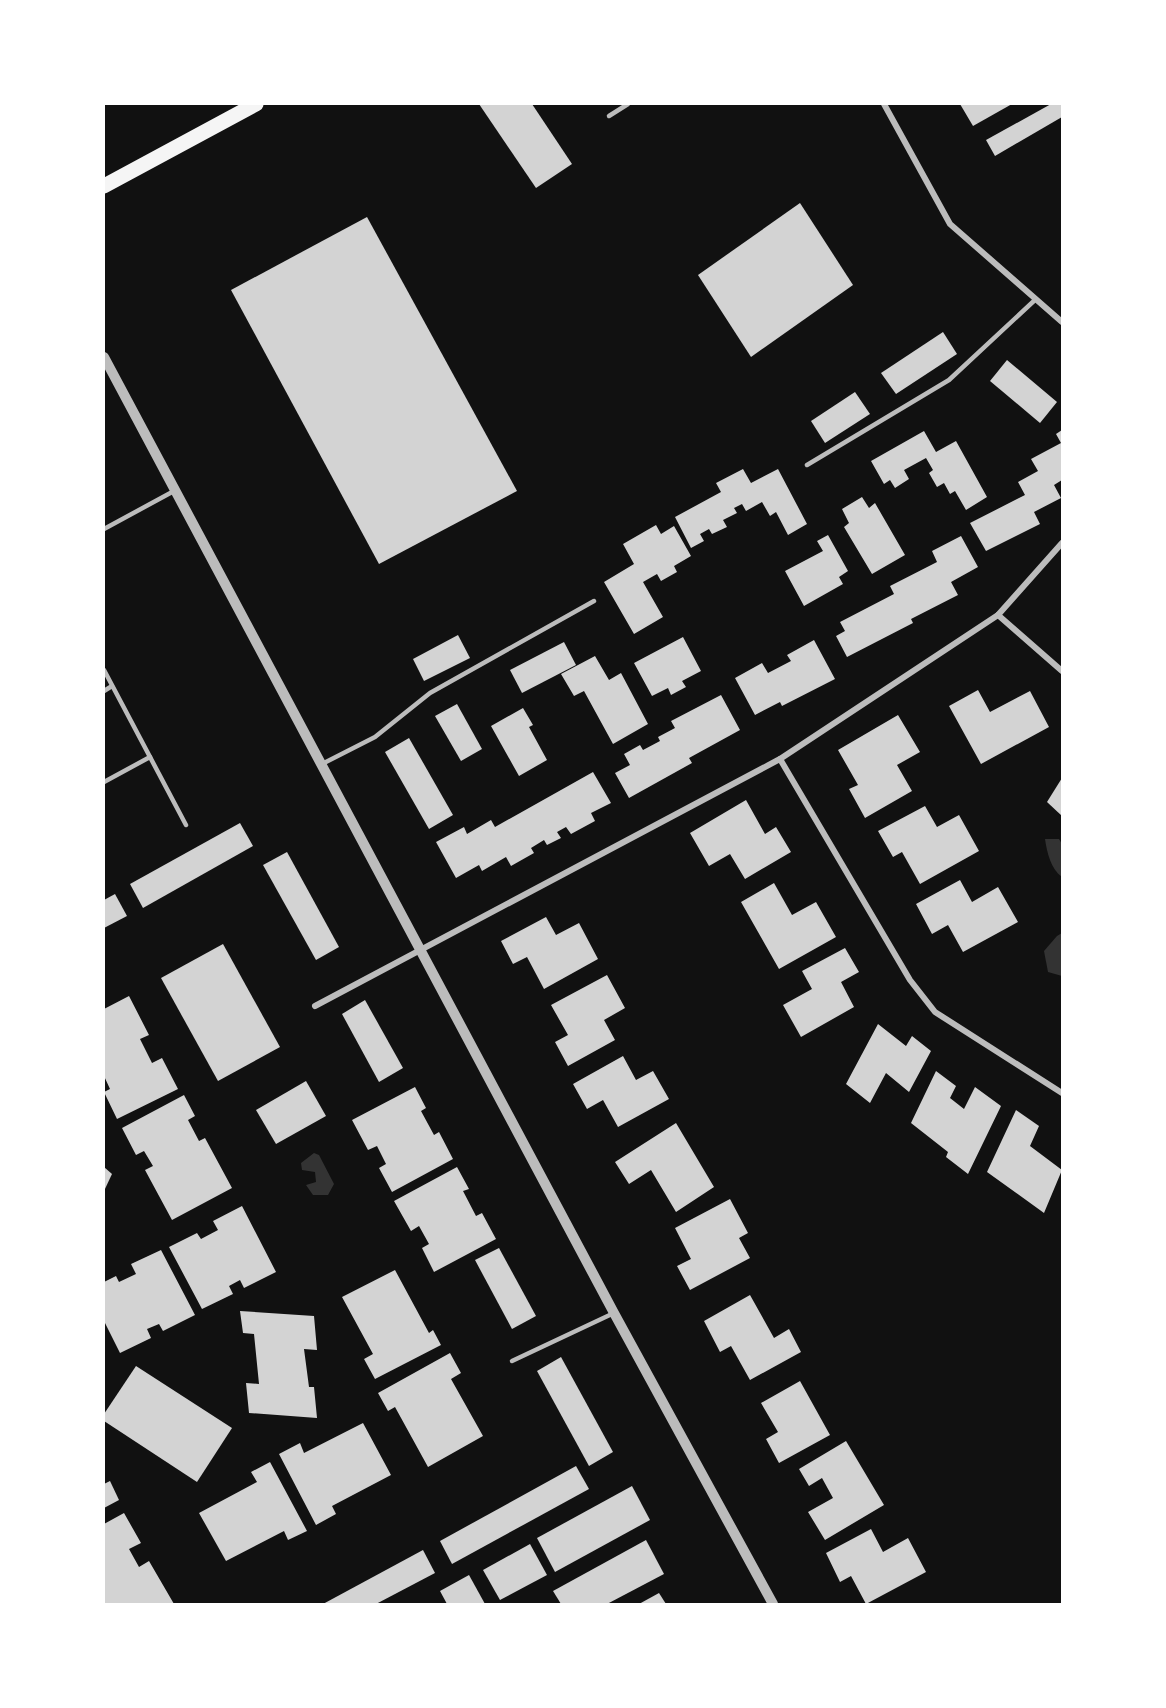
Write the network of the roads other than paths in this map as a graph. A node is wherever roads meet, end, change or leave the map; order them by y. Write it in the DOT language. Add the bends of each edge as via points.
graph roads {
  1 [pos="256,104"];
  2 [pos="628,104"];
  3 [pos="884,104"];
  4 [pos="609,116"];
  5 [pos="104,186"];
  6 [pos="1036,299"];
  7 [pos="1062,322"];
  8 [pos="104,357"];
  9 [pos="807,465"];
  10 [pos="174,491"];
  11 [pos="104,529"];
  12 [pos="1062,543"];
  13 [pos="594,601"];
  14 [pos="998,615"];
  15 [pos="104,670"];
  16 [pos="1062,671"];
  17 [pos="112,686"];
  18 [pos="104,691"];
  19 [pos="150,757"];
  20 [pos="780,759"];
  21 [pos="321,765"];
  22 [pos="104,782"];
  23 [pos="186,825"];
  24 [pos="420,950"];
  25 [pos="315,1006"];
  26 [pos="1062,1093"];
  27 [pos="614,1313"];
  28 [pos="512,1362"];
  29 [pos="773,1605"];
  1 -- 5 [label="main road"];
  2 -- 4 [label="lane"];
  3 -- 6 [label="street" via="950,224"];
  6 -- 7 [label="street"];
  6 -- 9 [label="lane" via="949,380"];
  8 -- 10 [label="street"];
  10 -- 11 [label="lane"];
  10 -- 21 [label="street"];
  12 -- 14 [label="street"];
  13 -- 21 [label="lane" via="430,693 375,737"];
  14 -- 16 [label="street"];
  14 -- 20 [label="street"];
  15 -- 17 [label="lane"];
  17 -- 18 [label="lane"];
  17 -- 19 [label="lane"];
  19 -- 22 [label="lane"];
  19 -- 23 [label="lane"];
  20 -- 24 [label="street"];
  20 -- 26 [label="street" via="910,980 935,1012"];
  21 -- 24 [label="street"];
  24 -- 25 [label="street"];
  24 -- 27 [label="street"];
  27 -- 28 [label="lane"];
  27 -- 29 [label="street"];
}
